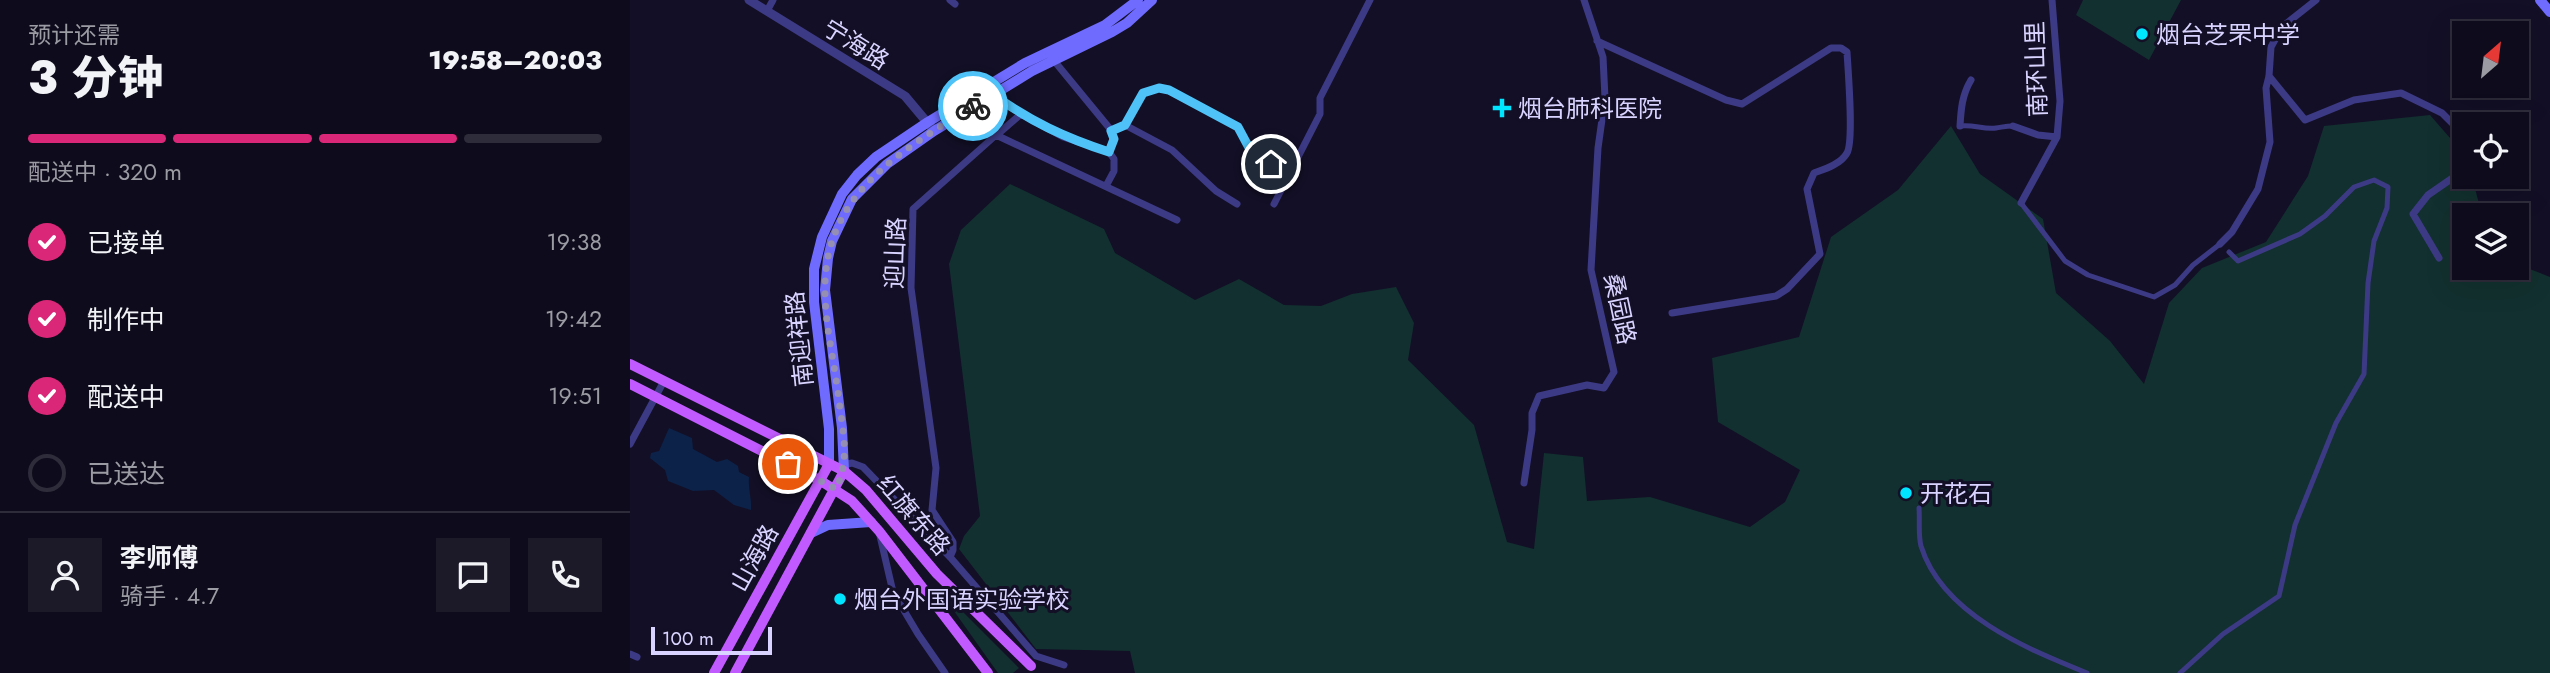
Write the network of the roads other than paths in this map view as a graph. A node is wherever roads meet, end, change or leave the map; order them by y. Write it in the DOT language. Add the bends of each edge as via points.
graph roads {
  1 [pos="749,0"];
  2 [pos="773,0"];
  3 [pos="1138,0"];
  4 [pos="1152,0"];
  5 [pos="1370,0"];
  6 [pos="1584,0"];
  7 [pos="2052,0"];
  8 [pos="2316,0"];
  9 [pos="2540,0"];
  10 [pos="767,11"];
  11 [pos="2550,12"];
  12 [pos="1597,41"];
  13 [pos="1049,56"];
  14 [pos="2269,76"];
  15 [pos="1971,80"];
  16 [pos="992,94"];
  17 [pos="1021,114"];
  18 [pos="2452,123"];
  19 [pos="1125,125"];
  20 [pos="1961,126"];
  21 [pos="931,127"];
  22 [pos="2013,127"];
  23 [pos="1111,131"];
  24 [pos="999,133"];
  25 [pos="2057,137"];
  26 [pos="1109,152"];
  27 [pos="1289,173"];
  28 [pos="2452,178"];
  29 [pos="1106,186"];
  30 [pos="2021,203"];
  31 [pos="1237,204"];
  32 [pos="1274,204"];
  33 [pos="1177,220"];
  34 [pos="2220,244"];
  35 [pos="2229,252"];
  36 [pos="2440,258"];
  37 [pos="1672,313"];
  38 [pos="630,363"];
  39 [pos="664,381"];
  40 [pos="630,384"];
  41 [pos="655,397"];
  42 [pos="630,444"];
  43 [pos="829,464"];
  44 [pos="844,471"];
  45 [pos="821,481"];
  46 [pos="1524,483"];
  47 [pos="836,489"];
  48 [pos="1919,508"];
  49 [pos="871,522"];
  50 [pos="879,531"];
  51 [pos="811,533"];
  52 [pos="950,557"];
  53 [pos="1064,665"];
  54 [pos="1031,666"];
  55 [pos="714,673"];
  56 [pos="734,673"];
  57 [pos="945,673"];
  58 [pos="988,673"];
  59 [pos="2087,673"];
  60 [pos="2180,673"];
  1 -- 10 [label="street, 宁海路"];
  2 -- 10 [label="street"];
  3 -- 13 [label="main road, 南迎祥路" via="1119,17"];
  4 -- 13 [label="main road, 南迎祥路" via="1112,32"];
  5 -- 27 [label="street" via="1320,98 1321,114"];
  6 -- 12 [label="street, 桑园路"];
  7 -- 25 [label="street, 南环山里" via="2060,101"];
  8 -- 14 [label="street" via="2282,27 2271,47"];
  9 -- 11 [label="main road"];
  10 -- 21 [label="street, 宁海路" via="905,96"];
  12 -- 37 [label="street" via="1742,104 1831,48 1847,52 1848,153 1814,173 1807,189 1820,254 1776,296"];
  12 -- 46 [label="street, 桑园路" via="1603,57 1605,98 1591,270 1614,372 1604,388 1587,385 1539,396 1532,413"];
  13 -- 16 [label="main road, 南迎祥路"];
  13 -- 21 [label="main road, 南迎祥路"];
  13 -- 23 [label="street"];
  14 -- 18 [label="street" via="2305,121 2354,100 2401,93 2442,113"];
  14 -- 34 [label="street" via="2270,142 2258,189"];
  15 -- 20 [label="street" via="1962,101"];
  16 -- 17 [label="street"];
  16 -- 21 [label="main road, 南迎祥路"];
  17 -- 24 [label="street"];
  17 -- 26 [label="street" via="1063,137"];
  19 -- 23 [label="street"];
  19 -- 27 [label="street" via="1143,93 1169,90 1238,127 1253,155"];
  19 -- 31 [label="street" via="1172,150"];
  20 -- 22 [label="street"];
  21 -- 43 [label="main road, 南迎祥路" via="876,157 857,175 842,194 822,237 814,269 814,302"];
  21 -- 44 [label="main road, 南迎祥路" via="852,199 830,250 825,289"];
  22 -- 25 [label="street"];
  23 -- 26 [label="street" via="1114,139"];
  25 -- 30 [label="street"];
  26 -- 29 [label="street" via="1114,171"];
  27 -- 32 [label="street"];
  28 -- 36 [label="street" via="2428,195 2413,214"];
  29 -- 33 [label="street, 迎山路"];
  29 -- 52 [label="street, 迎山路" via="996,135 913,209 911,288 936,468 932,510 953,542"];
  30 -- 34 [label="street" via="2064,261 2088,275 2154,297 2175,285"];
  35 -- 60 [label="street" via="2238,261 2300,234 2354,187 2374,180 2388,187 2388,208 2374,241 2368,283 2364,374 2336,422 2295,525 2279,596 2223,634"];
  38 -- 39 [label="main road, 红旗东路"];
  39 -- 41 [label="street"];
  39 -- 43 [label="main road, 红旗东路"];
  40 -- 41 [label="main road"];
  41 -- 42 [label="street"];
  41 -- 45 [label="main road"];
  43 -- 44 [label="main road, 红旗东路"];
  43 -- 45 [label="main road, 山海路"];
  44 -- 47 [label="main road, 山海路"];
  44 -- 52 [label="street" via="847,464 863,467"];
  44 -- 54 [label="main road, 红旗东路" via="866,490 937,574"];
  45 -- 47 [label="main road, 红旗东路"];
  45 -- 55 [label="main road, 山海路"];
  47 -- 49 [label="main road, 红旗东路"];
  47 -- 51 [label="main road, 山海路"];
  48 -- 59 [label="street" via="1920,544 1935,576 1962,608 2039,654"];
  49 -- 50 [label="main road, 红旗东路"];
  49 -- 51 [label="main road" via="828,525"];
  50 -- 57 [label="street" via="893,592"];
  50 -- 58 [label="main road, 红旗东路"];
  51 -- 56 [label="main road, 山海路"];
  52 -- 53 [label="street" via="1036,656"];
}
